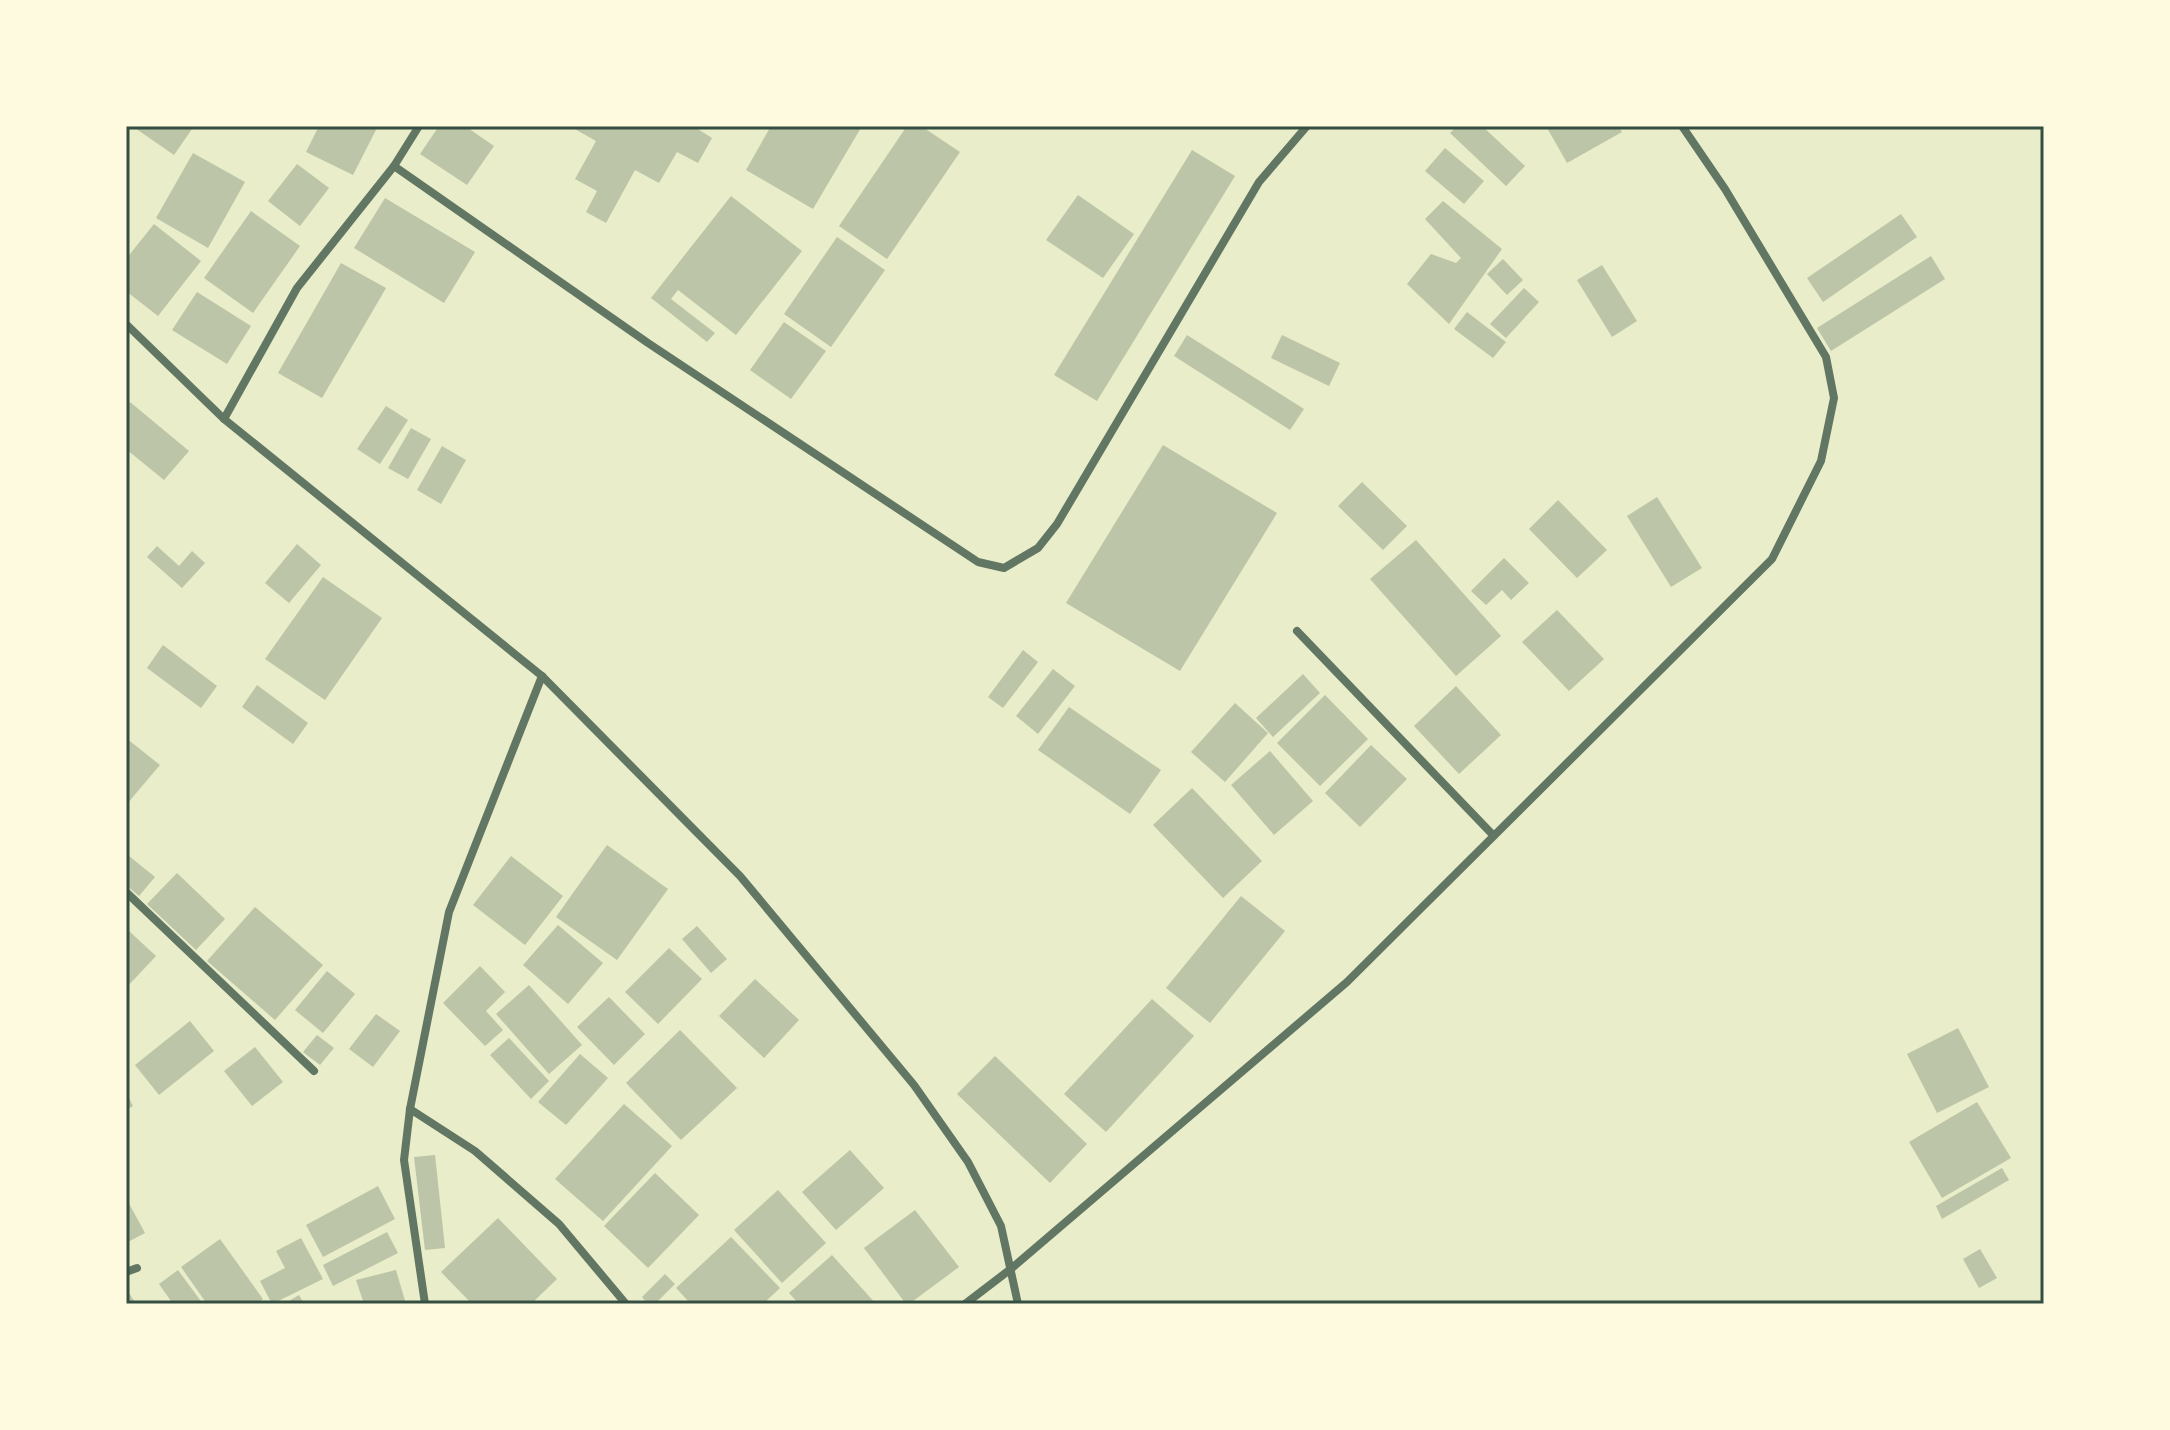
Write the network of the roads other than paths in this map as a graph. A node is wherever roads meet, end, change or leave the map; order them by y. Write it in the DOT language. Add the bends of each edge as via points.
graph roads {
  1 [pos="419,126"];
  2 [pos="1307,126"];
  3 [pos="1682,126"];
  4 [pos="394,166"];
  5 [pos="126,324"];
  6 [pos="224,419"];
  7 [pos="1297,631"];
  8 [pos="542,676"];
  9 [pos="1493,835"];
  10 [pos="126,892"];
  11 [pos="314,1071"];
  12 [pos="410,1109"];
  13 [pos="137,1268"];
  14 [pos="1012,1268"];
  15 [pos="126,1272"];
  16 [pos="425,1304"];
  17 [pos="626,1304"];
  18 [pos="965,1304"];
  19 [pos="1018,1304"];
  1 -- 4 [label="street"];
  2 -- 4 [label="street" via="1259,182 1057,524 1038,548 1004,568 965,554"];
  3 -- 9 [label="street" via="1826,357 1834,398 1821,461 1772,559"];
  4 -- 6 [label="street" via="297,288"];
  5 -- 6 [label="street"];
  6 -- 8 [label="street"];
  7 -- 9 [label="street"];
  8 -- 12 [label="street" via="449,912"];
  8 -- 14 [label="street" via="740,876 914,1085 968,1162 1001,1226"];
  9 -- 14 [label="street" via="1347,982"];
  10 -- 11 [label="street"];
  12 -- 16 [label="street" via="404,1160"];
  12 -- 17 [label="street" via="475,1151 559,1224"];
  13 -- 15 [label="street"];
  14 -- 18 [label="street"];
  14 -- 19 [label="street"];
}
